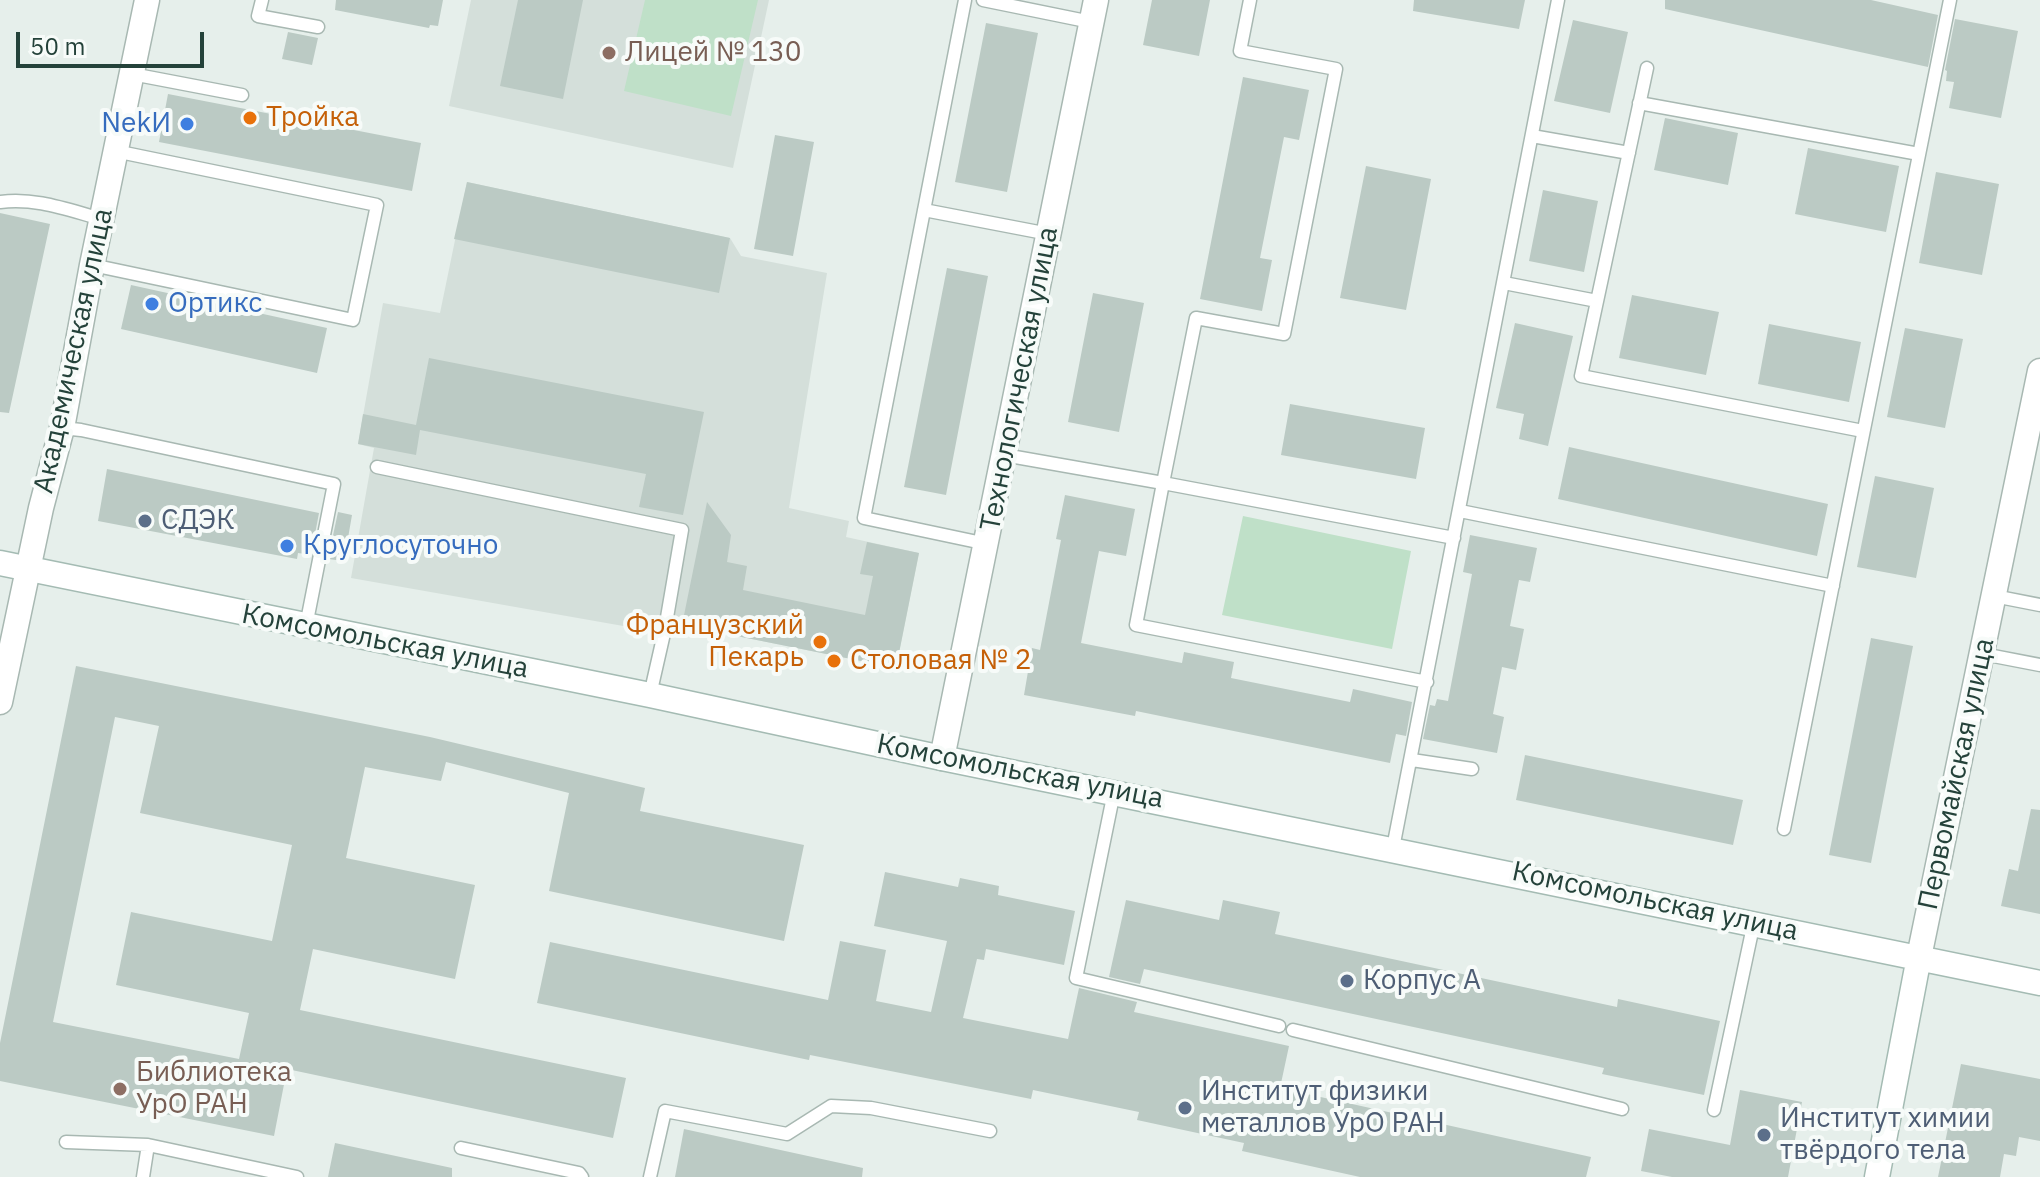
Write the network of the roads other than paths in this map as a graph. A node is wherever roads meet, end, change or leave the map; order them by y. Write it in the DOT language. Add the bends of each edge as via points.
graph roads {
  1 [pos="147,0"];
  2 [pos="262,0"];
  3 [pos="965,0"];
  4 [pos="983,0"];
  5 [pos="1250,0"];
  6 [pos="1558,0"];
  7 [pos="1950,0"];
  8 [pos="1094,11"];
  9 [pos="318,27"];
  10 [pos="1647,68"];
  11 [pos="132,74"];
  12 [pos="242,95"];
  13 [pos="1639,103"];
  14 [pos="1532,136"];
  15 [pos="115,151"];
  16 [pos="1629,153"];
  17 [pos="1919,154"];
  18 [pos="0,202"];
  19 [pos="924,210"];
  20 [pos="102,219"];
  21 [pos="1049,234"];
  22 [pos="92,265"];
  23 [pos="1504,283"];
  24 [pos="1597,301"];
  25 [pos="2040,371"];
  26 [pos="62,428"];
  27 [pos="1863,431"];
  28 [pos="1004,455"];
  29 [pos="377,467"];
  30 [pos="1163,483"];
  31 [pos="1460,511"];
  32 [pos="1454,538"];
  33 [pos="987,544"];
  34 [pos="0,563"];
  35 [pos="28,569"];
  36 [pos="1833,586"];
  37 [pos="1994,596"];
  38 [pos="2040,605"];
  39 [pos="306,626"];
  40 [pos="1983,654"];
  41 [pos="2040,665"];
  42 [pos="1427,682"];
  43 [pos="650,695"];
  44 [pos="0,702"];
  45 [pos="942,758"];
  46 [pos="1412,760"];
  47 [pos="1472,769"];
  48 [pos="1114,792"];
  49 [pos="1784,829"];
  50 [pos="1393,848"];
  51 [pos="1754,922"];
  52 [pos="1919,957"];
  53 [pos="2040,983"];
  54 [pos="1279,1026"];
  55 [pos="1293,1030"];
  56 [pos="1622,1109"];
  57 [pos="1714,1110"];
  58 [pos="990,1131"];
  59 [pos="66,1142"];
  60 [pos="148,1145"];
  61 [pos="461,1148"];
  62 [pos="143,1177"];
  63 [pos="297,1177"];
  64 [pos="582,1177"];
  65 [pos="650,1177"];
  66 [pos="1877,1177"];
  1 -- 11 [label="street, Академическая улица"];
  2 -- 9 [label="lane" via="258,16"];
  3 -- 19 [label="lane"];
  4 -- 8 [label="lane"];
  5 -- 30 [label="lane" via="1240,51 1336,69 1284,334 1196,318"];
  6 -- 14 [label="lane"];
  7 -- 17 [label="lane"];
  8 -- 21 [label="street, Технологическая улица"];
  10 -- 13 [label="lane"];
  11 -- 12 [label="lane"];
  11 -- 15 [label="street, Академическая улица"];
  13 -- 16 [label="lane"];
  13 -- 17 [label="lane"];
  14 -- 16 [label="lane"];
  14 -- 23 [label="lane"];
  15 -- 20 [label="street, Академическая улица"];
  15 -- 22 [label="lane" via="377,205 353,320"];
  16 -- 24 [label="lane"];
  17 -- 27 [label="lane"];
  18 -- 20 [label="lane" via="37,201"];
  19 -- 21 [label="lane"];
  19 -- 33 [label="lane" via="864,518"];
  20 -- 22 [label="street, Академическая улица"];
  21 -- 28 [label="street, Технологическая улица"];
  22 -- 26 [label="street, Академическая улица"];
  23 -- 24 [label="lane"];
  23 -- 31 [label="lane"];
  24 -- 27 [label="lane" via="1581,376"];
  25 -- 37 [label="street, Первомайская улица"];
  26 -- 35 [label="street, Академическая улица"];
  26 -- 39 [label="lane" via="334,484"];
  27 -- 36 [label="lane"];
  28 -- 30 [label="lane"];
  28 -- 33 [label="street, Технологическая улица"];
  29 -- 43 [label="lane" via="682,530"];
  30 -- 32 [label="lane"];
  30 -- 42 [label="lane" via="1136,625"];
  31 -- 32 [label="lane"];
  31 -- 36 [label="lane"];
  32 -- 42 [label="lane"];
  33 -- 45 [label="street, Технологическая улица"];
  34 -- 35 [label="street, Комсомольская улица"];
  35 -- 39 [label="street, Комсомольская улица"];
  35 -- 44 [label="street, Академическая улица"];
  36 -- 49 [label="lane"];
  37 -- 38 [label="lane"];
  37 -- 40 [label="street, Первомайская улица"];
  39 -- 43 [label="street, Комсомольская улица"];
  40 -- 41 [label="lane"];
  40 -- 52 [label="street, Первомайская улица"];
  42 -- 46 [label="lane"];
  43 -- 45 [label="street, Комсомольская улица"];
  45 -- 48 [label="street, Комсомольская улица"];
  46 -- 47 [label="lane"];
  46 -- 50 [label="lane"];
  48 -- 50 [label="street, Комсомольская улица"];
  48 -- 54 [label="lane" via="1076,978"];
  50 -- 51 [label="street, Комсомольская улица"];
  51 -- 52 [label="street, Комсомольская улица"];
  51 -- 57 [label="lane"];
  52 -- 53 [label="street, Комсомольская улица"];
  52 -- 66 [label="street, Первомайская улица"];
  55 -- 56 [label="lane"];
  58 -- 65 [label="lane" via="871,1108 831,1106 787,1134 665,1111"];
  59 -- 60 [label="lane"];
  60 -- 62 [label="lane"];
  60 -- 63 [label="lane"];
  61 -- 64 [label="lane"];
}
